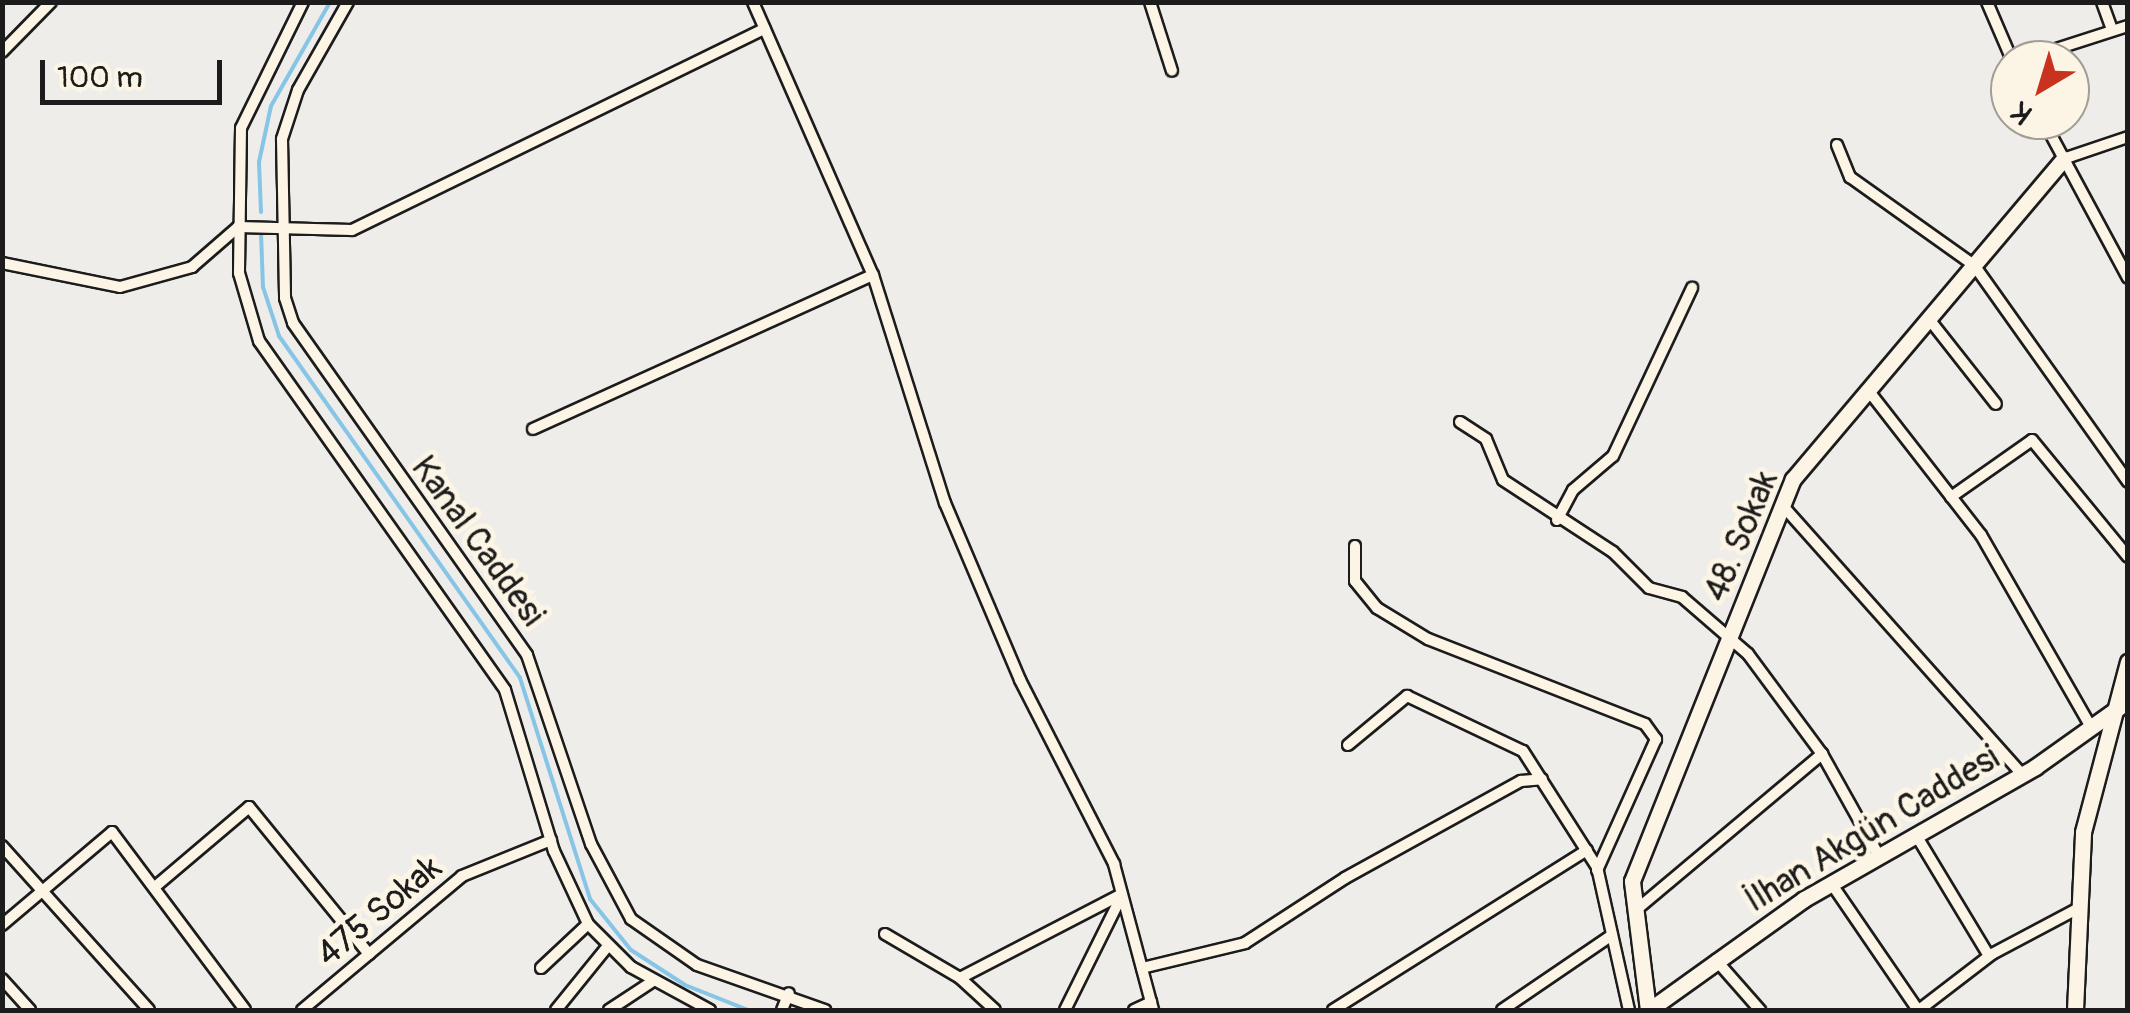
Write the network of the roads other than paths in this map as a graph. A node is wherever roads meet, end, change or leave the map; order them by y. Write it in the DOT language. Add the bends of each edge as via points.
graph roads {
  1 [pos="303,2"];
  2 [pos="348,2"];
  3 [pos="753,2"];
  4 [pos="1150,2"];
  5 [pos="1987,2"];
  6 [pos="2102,2"];
  7 [pos="48,4"];
  8 [pos="2128,26"];
  9 [pos="765,29"];
  10 [pos="2112,30"];
  11 [pos="2003,40"];
  12 [pos="2082,40"];
  13 [pos="2,52"];
  14 [pos="1172,71"];
  15 [pos="2128,137"];
  16 [pos="2053,140"];
  17 [pos="1837,145"];
  18 [pos="2063,159"];
  19 [pos="238,227"];
  20 [pos="284,230"];
  21 [pos="2122,251"];
  22 [pos="2,263"];
  23 [pos="1974,264"];
  24 [pos="874,275"];
  25 [pos="2128,278"];
  26 [pos="1692,288"];
  27 [pos="1928,318"];
  28 [pos="1868,390"];
  29 [pos="1996,404"];
  30 [pos="1460,422"];
  31 [pos="533,429"];
  32 [pos="2128,482"];
  33 [pos="1951,497"];
  34 [pos="1783,506"];
  35 [pos="1558,520"];
  36 [pos="1354,546"];
  37 [pos="2128,557"];
  38 [pos="1730,637"];
  39 [pos="2128,662"];
  40 [pos="2128,701"];
  41 [pos="2110,713"];
  42 [pos="2091,727"];
  43 [pos="1348,744"];
  44 [pos="1822,754"];
  45 [pos="2022,774"];
  46 [pos="1542,779"];
  47 [pos="1916,834"];
  48 [pos="551,840"];
  49 [pos="2,846"];
  50 [pos="1586,850"];
  51 [pos="1880,856"];
  52 [pos="1598,870"];
  53 [pos="1832,883"];
  54 [pos="156,886"];
  55 [pos="44,890"];
  56 [pos="1122,894"];
  57 [pos="1636,910"];
  58 [pos="2075,910"];
  59 [pos="588,924"];
  60 [pos="2,925"];
  61 [pos="885,934"];
  62 [pos="1612,936"];
  63 [pos="607,947"];
  64 [pos="369,954"];
  65 [pos="1989,956"];
  66 [pos="1716,960"];
  67 [pos="541,968"];
  68 [pos="1142,968"];
  69 [pos="960,978"];
  70 [pos="2,979"];
  71 [pos="652,981"];
  72 [pos="789,993"];
  73 [pos="1152,1006"];
  74 [pos="783,1008"];
  75 [pos="30,1010"];
  76 [pos="148,1010"];
  77 [pos="246,1010"];
  78 [pos="302,1010"];
  79 [pos="556,1010"];
  80 [pos="608,1010"];
  81 [pos="710,1010"];
  82 [pos="825,1010"];
  83 [pos="995,1010"];
  84 [pos="1065,1010"];
  85 [pos="1134,1010"];
  86 [pos="1333,1010"];
  87 [pos="1502,1010"];
  88 [pos="1629,1010"];
  89 [pos="1648,1010"];
  90 [pos="1760,1010"];
  91 [pos="1918,1010"];
  92 [pos="2075,1010"];
  1 -- 19 [label="street" via="241,128"];
  2 -- 20 [label="street, Kanal Caddesi" via="288,116"];
  3 -- 9 [label="street"];
  4 -- 14 [label="street"];
  5 -- 11 [label="street"];
  6 -- 10 [label="street"];
  7 -- 13 [label="street"];
  8 -- 10 [label="street"];
  9 -- 20 [label="street" via="352,230"];
  9 -- 24 [label="street"];
  10 -- 12 [label="street"];
  15 -- 18 [label="street"];
  16 -- 18 [label="street"];
  17 -- 23 [label="street" via="1850,177"];
  18 -- 21 [label="street"];
  18 -- 23 [label="main road, 48. Sokak"];
  19 -- 20 [label="street"];
  19 -- 22 [label="street" via="192,266 120,286"];
  19 -- 48 [label="street" via="242,289 259,340 505,690"];
  20 -- 72 [label="street, Kanal Caddesi" via="293,323 527,656 617,900 681,957"];
  21 -- 25 [label="street"];
  23 -- 27 [label="main road, 48. Sokak"];
  23 -- 32 [label="street"];
  24 -- 31 [label="street"];
  24 -- 56 [label="street" via="946,503"];
  26 -- 35 [label="street" via="1614,456 1572,490"];
  27 -- 28 [label="main road, 48. Sokak"];
  27 -- 29 [label="street"];
  28 -- 33 [label="street"];
  28 -- 34 [label="main road, 48. Sokak" via="1794,479"];
  30 -- 35 [label="street" via="1486,439 1502,480"];
  33 -- 37 [label="street" via="2032,440"];
  33 -- 42 [label="street"];
  34 -- 38 [label="main road, 48. Sokak"];
  34 -- 45 [label="street"];
  35 -- 38 [label="street" via="1613,552 1648,588 1682,597"];
  36 -- 52 [label="street" via="1354,581 1377,608 1428,639 1645,724 1656,739"];
  38 -- 44 [label="street"];
  38 -- 57 [label="main road, 48. Sokak" via="1632,881"];
  39 -- 41 [label="main road"];
  40 -- 41 [label="main road, İlhan Akgün Caddesi"];
  41 -- 42 [label="main road, İlhan Akgün Caddesi"];
  41 -- 58 [label="main road"];
  42 -- 45 [label="main road, İlhan Akgün Caddesi"];
  43 -- 46 [label="street" via="1407,696 1522,751"];
  44 -- 51 [label="street"];
  44 -- 57 [label="street"];
  45 -- 47 [label="main road, İlhan Akgün Caddesi"];
  46 -- 50 [label="street"];
  46 -- 68 [label="street" via="1521,781 1345,878 1246,943"];
  47 -- 51 [label="main road, İlhan Akgün Caddesi"];
  47 -- 65 [label="street"];
  48 -- 59 [label="street"];
  48 -- 64 [label="street, 475 Sokak" via="462,876"];
  49 -- 55 [label="street"];
  50 -- 52 [label="street"];
  50 -- 86 [label="street"];
  51 -- 53 [label="main road, İlhan Akgün Caddesi"];
  52 -- 62 [label="street"];
  53 -- 66 [label="main road, İlhan Akgün Caddesi"];
  53 -- 91 [label="street"];
  54 -- 55 [label="street" via="112,832"];
  54 -- 64 [label="street" via="248,807"];
  54 -- 77 [label="street"];
  55 -- 60 [label="street"];
  55 -- 76 [label="street"];
  56 -- 68 [label="street"];
  56 -- 69 [label="street"];
  56 -- 84 [label="street"];
  57 -- 89 [label="main road, 48. Sokak"];
  58 -- 65 [label="street"];
  58 -- 92 [label="main road"];
  59 -- 63 [label="street"];
  59 -- 67 [label="street"];
  61 -- 69 [label="street"];
  62 -- 87 [label="street"];
  62 -- 88 [label="street"];
  63 -- 71 [label="street"];
  63 -- 79 [label="street"];
  64 -- 78 [label="street, 475 Sokak"];
  65 -- 91 [label="street"];
  66 -- 89 [label="main road, İlhan Akgün Caddesi"];
  66 -- 90 [label="street"];
  68 -- 73 [label="street"];
  69 -- 83 [label="street"];
  70 -- 75 [label="street"];
  71 -- 80 [label="street"];
  71 -- 81 [label="street"];
  72 -- 74 [label="street"];
  72 -- 82 [label="street, Kanal Caddesi"];
  73 -- 85 [label="street"];
}
